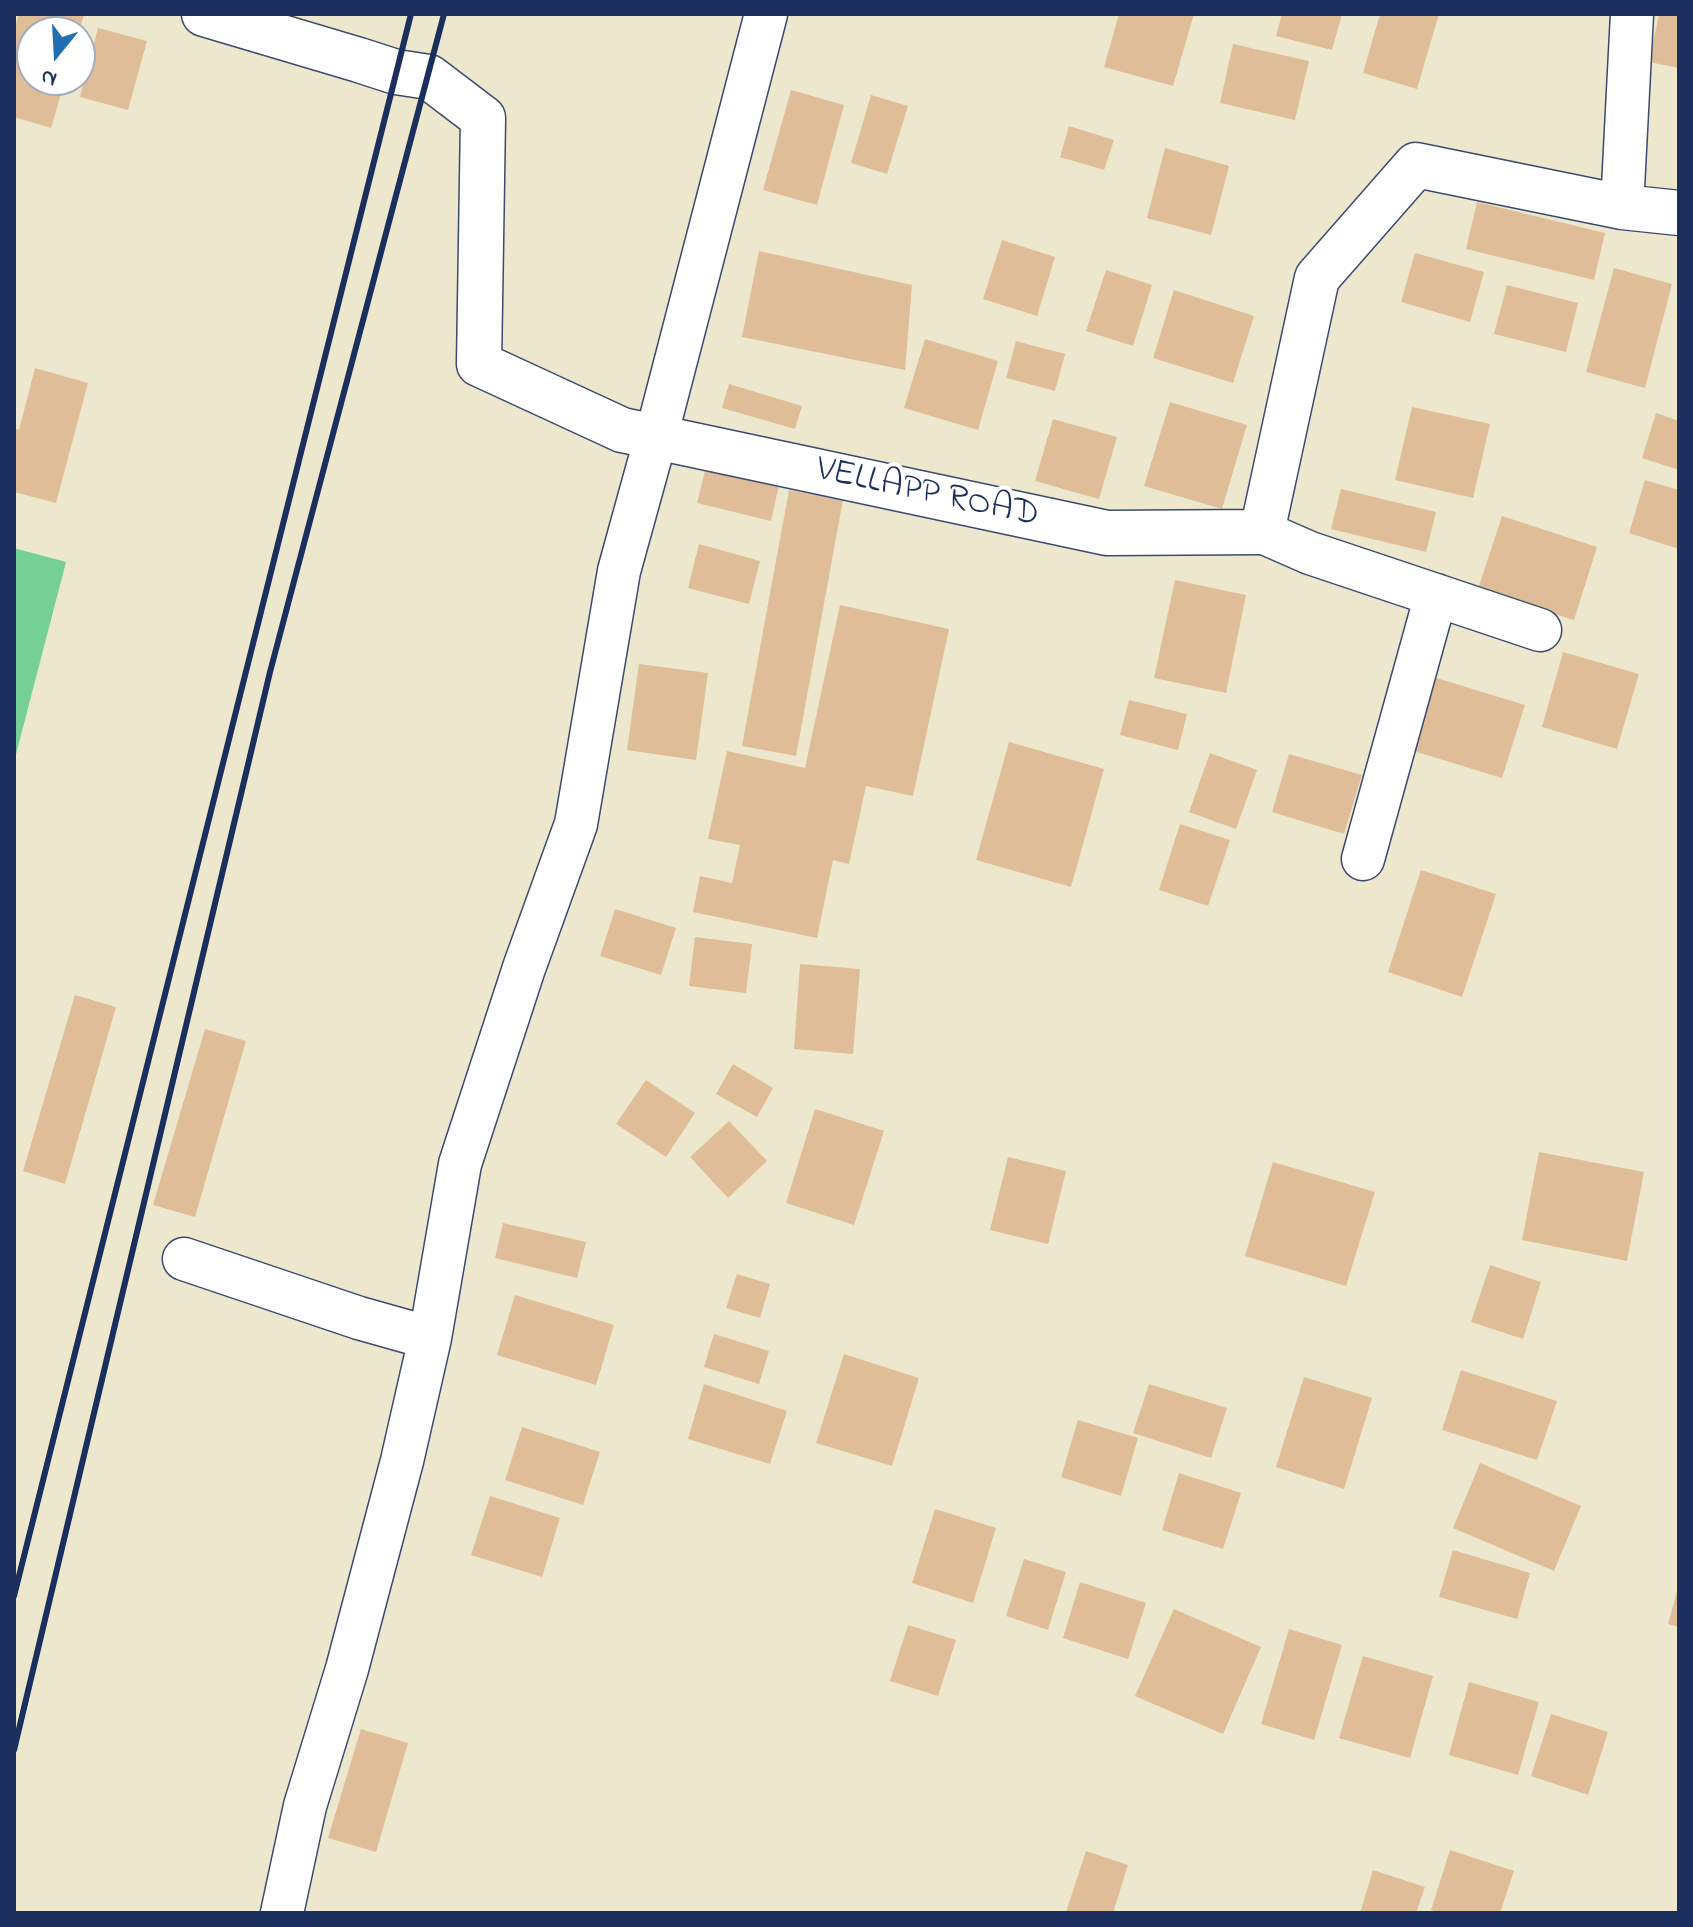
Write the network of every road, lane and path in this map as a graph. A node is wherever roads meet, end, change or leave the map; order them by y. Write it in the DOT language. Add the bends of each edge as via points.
graph roads {
  1 [pos="204,14"];
  2 [pos="766,14"];
  3 [pos="1632,14"];
  4 [pos="1622,207"];
  5 [pos="1679,213"];
  6 [pos="656,437"];
  7 [pos="1262,532"];
  8 [pos="1436,595"];
  9 [pos="1540,630"];
  10 [pos="1363,859"];
  11 [pos="184,1259"];
  12 [pos="430,1338"];
  13 [pos="282,1913"];
  1 -- 6 [label="main road, VELLAPP ROAD" via="396,72 429,77 483,118 479,364 622,430"];
  2 -- 6 [label="street"];
  3 -- 4 [label="street"];
  4 -- 5 [label="main road"];
  4 -- 7 [label="main road" via="1416,165 1317,278"];
  6 -- 7 [label="main road, VELLAPP ROAD" via="1107,533"];
  6 -- 12 [label="street" via="619,571 576,824 460,1164"];
  7 -- 8 [label="street"];
  8 -- 9 [label="street"];
  8 -- 10 [label="street"];
  11 -- 12 [label="street"];
  12 -- 13 [label="street" via="355,1639 305,1806"];
}
